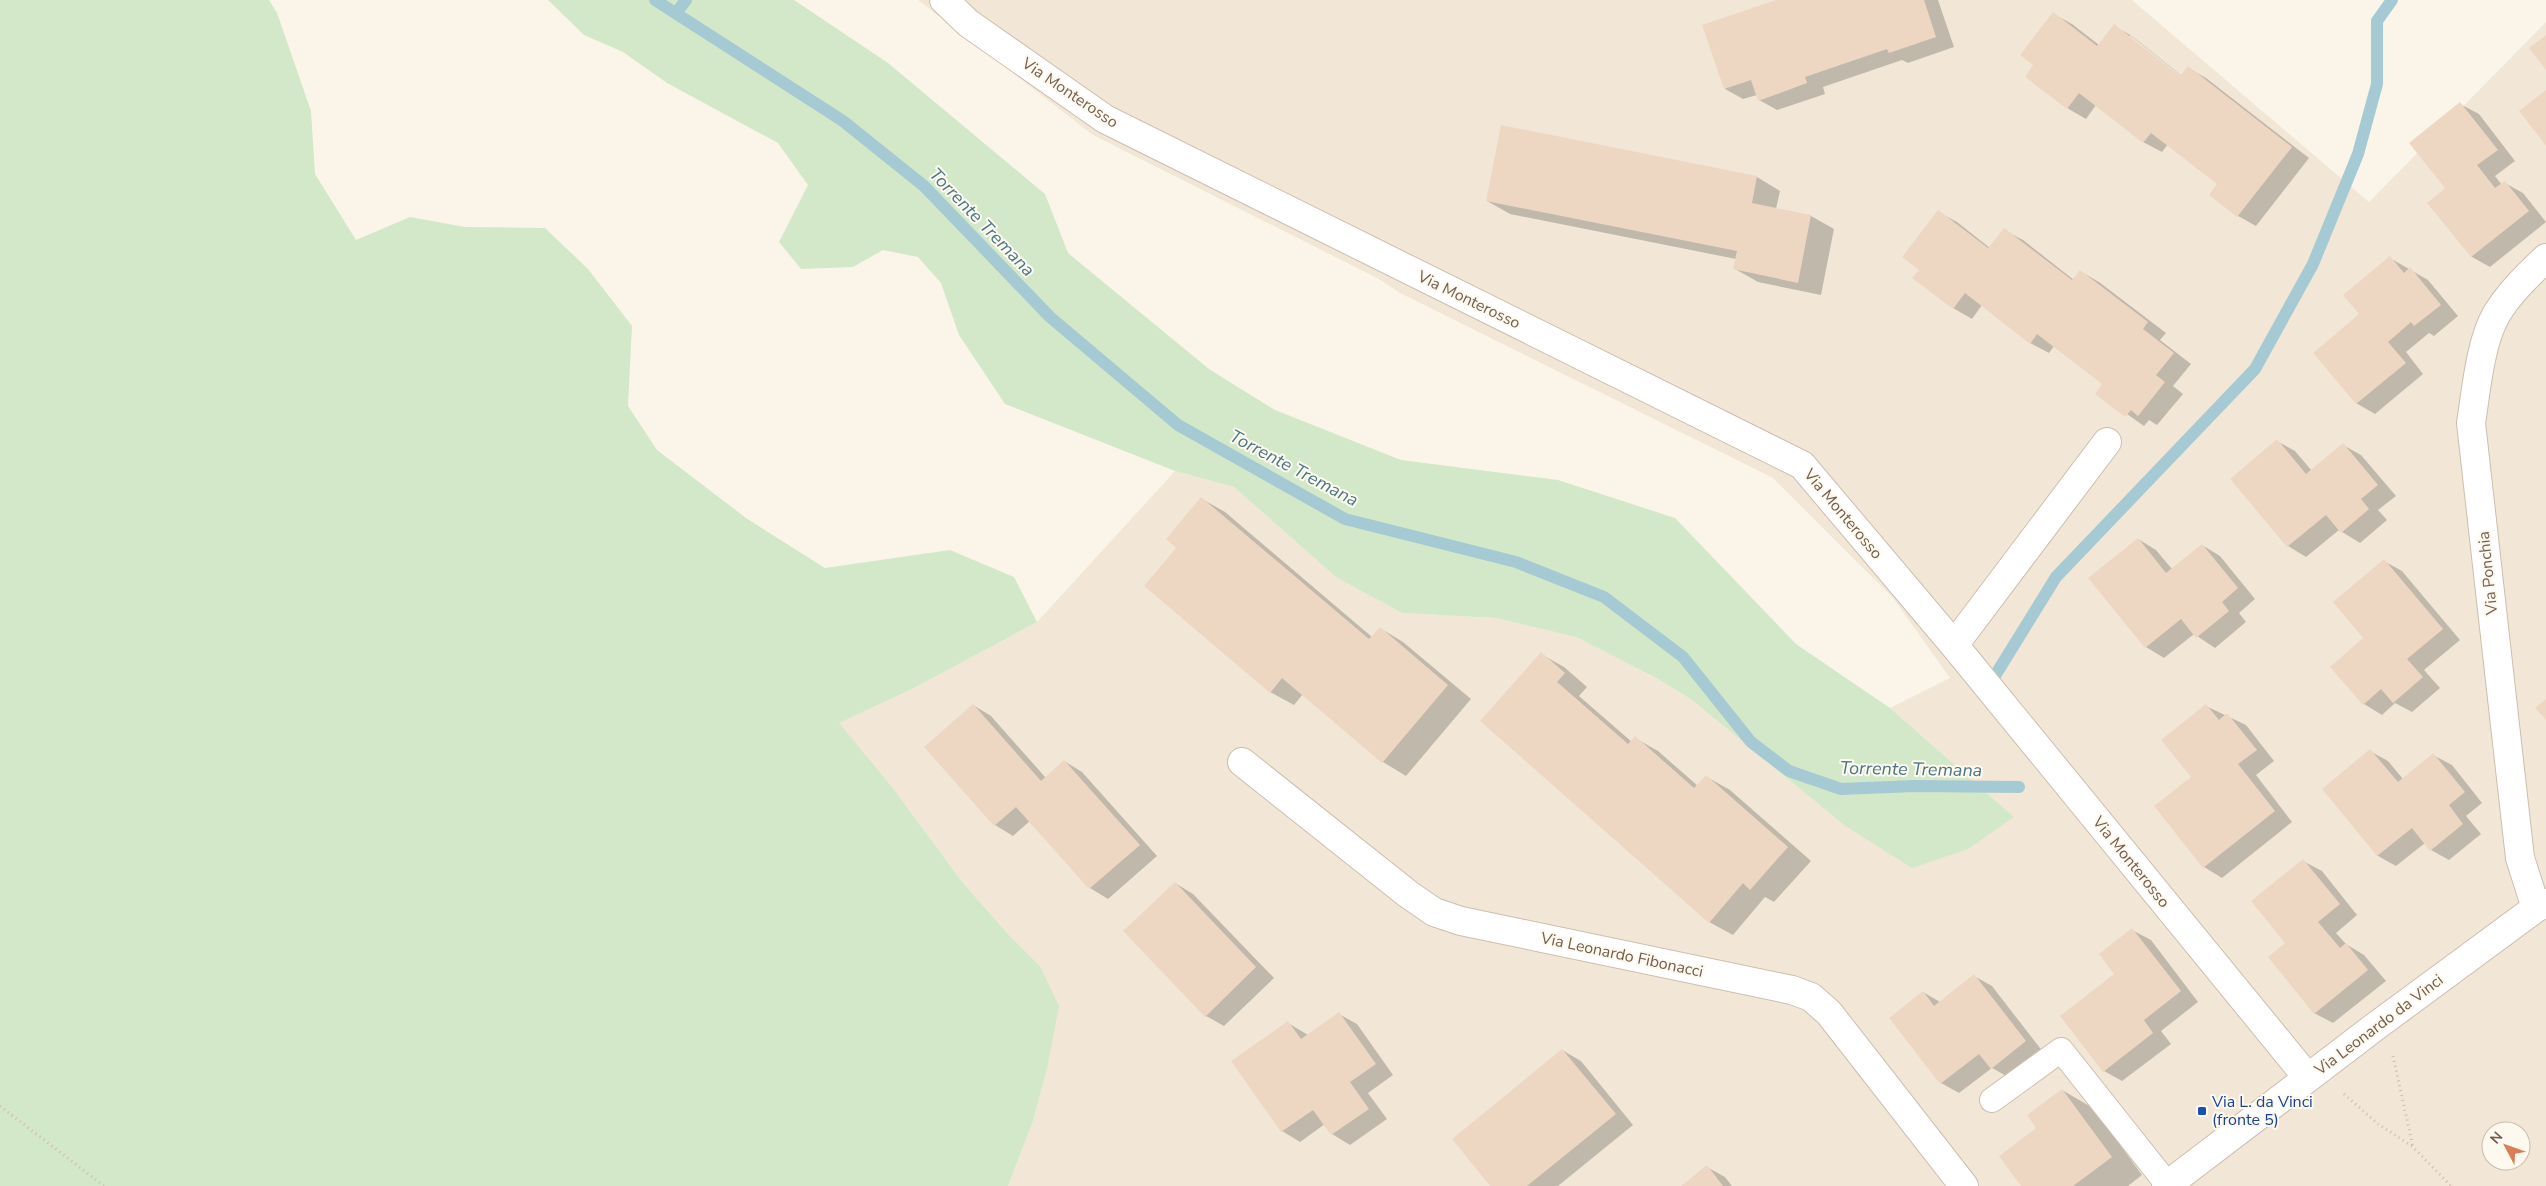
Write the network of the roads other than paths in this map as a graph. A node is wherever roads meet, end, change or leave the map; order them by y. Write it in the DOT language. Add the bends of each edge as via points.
graph roads {
  1 [pos="944,0"];
  2 [pos="2546,258"];
  3 [pos="2107,442"];
  4 [pos="1954,645"];
  5 [pos="1242,762"];
  6 [pos="2541,906"];
  7 [pos="2308,1078"];
  8 [pos="1992,1100"];
  9 [pos="2167,1185"];
  10 [pos="1964,1186"];
  1 -- 4 [label="street, Via Monterosso" via="968,24 1105,120 1802,465"];
  2 -- 6 [label="street, Via Ponchia" via="2516,287 2495,316 2482,358 2471,424 2519,848"];
  3 -- 4 [label="street"];
  4 -- 7 [label="street, Via Monterosso"];
  5 -- 10 [label="street, Via Leonardo Fibonacci" via="1434,912 1462,921 1792,990 1810,997 1829,1013"];
  6 -- 7 [label="street, Via Leonardo da Vinci"];
  7 -- 9 [label="street, Via Leonardo da Vinci"];
  8 -- 9 [label="lane" via="2061,1050"];
}
